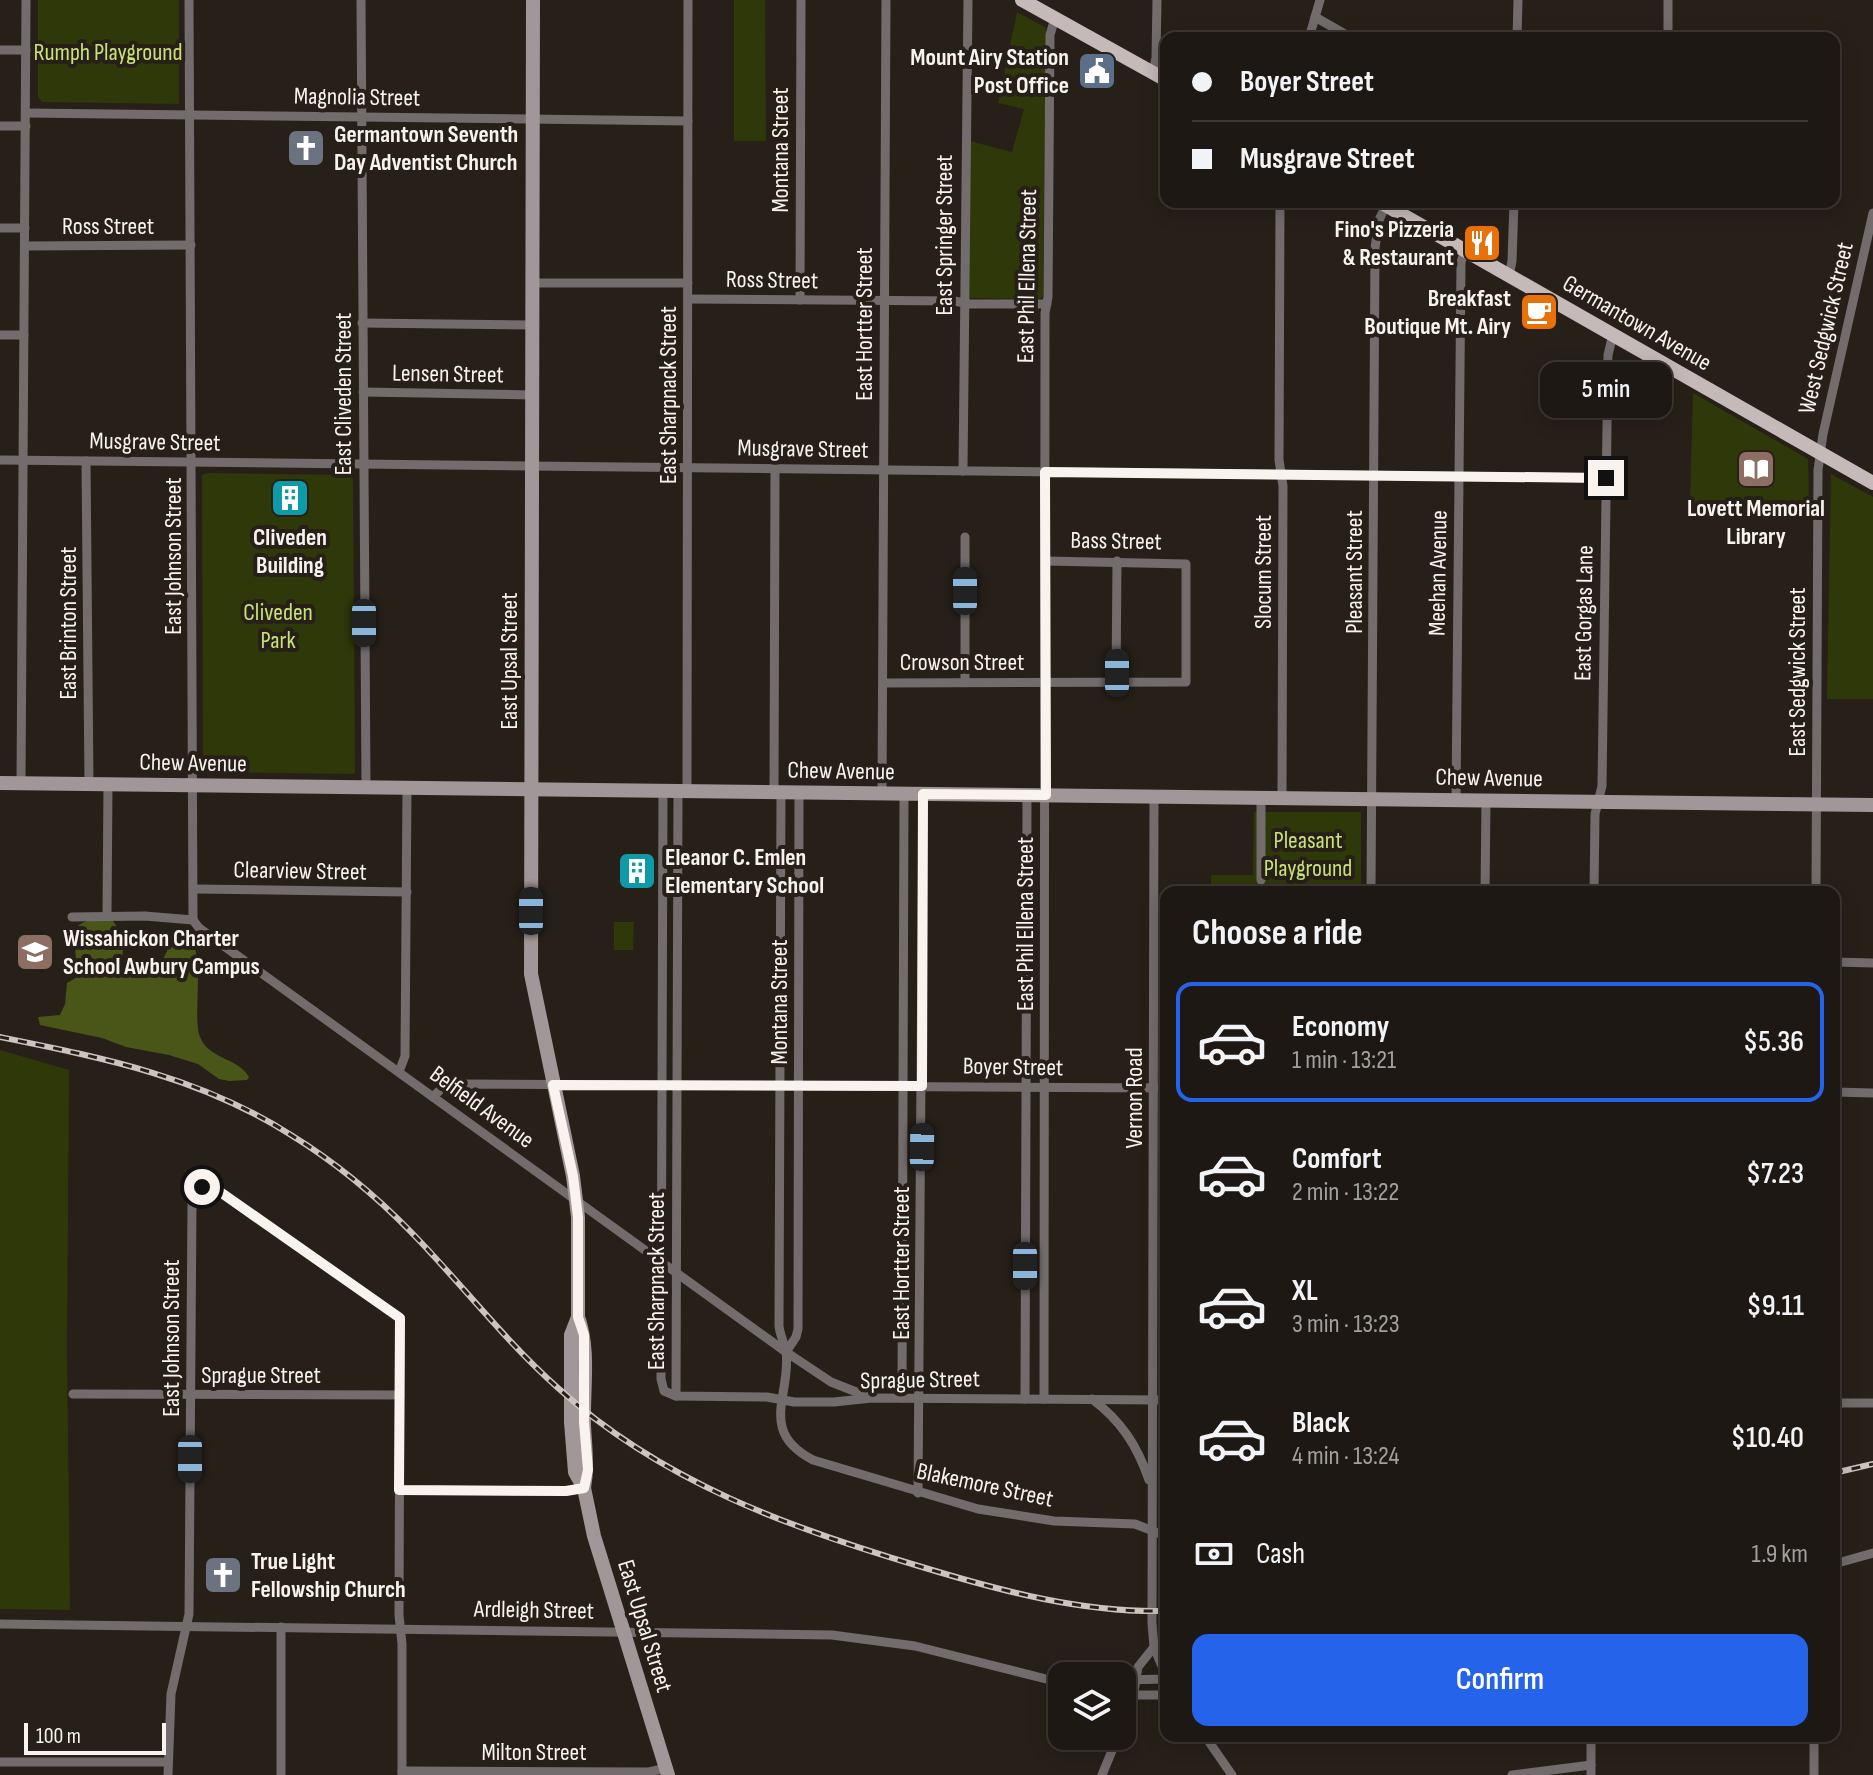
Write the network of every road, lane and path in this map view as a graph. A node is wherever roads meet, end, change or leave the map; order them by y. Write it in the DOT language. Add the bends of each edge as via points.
graph roads {
  1 [pos="26,0"];
  2 [pos="189,0"];
  3 [pos="361,0"];
  4 [pos="533,0"];
  5 [pos="688,0"];
  6 [pos="801,0"];
  7 [pos="886,0"];
  8 [pos="968,0"];
  9 [pos="1157,0"];
  10 [pos="1320,0"];
  11 [pos="1518,0"];
  12 [pos="1668,0"];
  13 [pos="1025,1"];
  14 [pos="1315,17"];
  15 [pos="1055,18"];
  16 [pos="1311,32"];
  17 [pos="1341,32"];
  18 [pos="1517,32"];
  19 [pos="1668,32"];
  20 [pos="0,50"];
  21 [pos="26,50"];
  22 [pos="1160,76"];
  23 [pos="26,113"];
  24 [pos="190,115"];
  25 [pos="361,117"];
  26 [pos="533,119"];
  27 [pos="688,121"];
  28 [pos="0,126"];
  29 [pos="26,126"];
  30 [pos="1280,208"];
  31 [pos="1382,208"];
  32 [pos="1390,208"];
  33 [pos="1514,208"];
  34 [pos="1873,213"];
  35 [pos="0,228"];
  36 [pos="25,228"];
  37 [pos="191,245"];
  38 [pos="25,246"];
  39 [pos="1465,251"];
  40 [pos="1509,276"];
  41 [pos="532,283"];
  42 [pos="688,283"];
  43 [pos="688,299"];
  44 [pos="800,300"];
  45 [pos="884,301"];
  46 [pos="964,303"];
  47 [pos="1047,304"];
  48 [pos="362,323"];
  49 [pos="532,325"];
  50 [pos="1613,334"];
  51 [pos="0,335"];
  52 [pos="24,335"];
  53 [pos="363,392"];
  54 [pos="532,395"];
  55 [pos="1820,452"];
  56 [pos="0,460"];
  57 [pos="23,460"];
  58 [pos="86,461"];
  59 [pos="192,462"];
  60 [pos="363,464"];
  61 [pos="531,466"];
  62 [pos="687,468"];
  63 [pos="775,469"];
  64 [pos="884,470"];
  65 [pos="963,471"];
  66 [pos="1045,472"];
  67 [pos="1281,474"];
  68 [pos="1374,476"];
  69 [pos="1459,477"];
  70 [pos="1606,478"];
  71 [pos="1873,483"];
  72 [pos="965,537"];
  73 [pos="1046,561"];
  74 [pos="1117,561"];
  75 [pos="965,682"];
  76 [pos="1046,682"];
  77 [pos="1186,682"];
  78 [pos="883,683"];
  79 [pos="1116,683"];
  80 [pos="0,783"];
  81 [pos="21,783"];
  82 [pos="89,784"];
  83 [pos="108,784"];
  84 [pos="194,785"];
  85 [pos="366,787"];
  86 [pos="407,788"];
  87 [pos="530,789"];
  88 [pos="676,791"];
  89 [pos="777,792"];
  90 [pos="799,792"];
  91 [pos="882,793"];
  92 [pos="904,793"];
  93 [pos="923,794"];
  94 [pos="1027,795"];
  95 [pos="1046,795"];
  96 [pos="1154,796"];
  97 [pos="1261,797"];
  98 [pos="1282,798"];
  99 [pos="1373,799"];
  100 [pos="1456,800"];
  101 [pos="1486,800"];
  102 [pos="1598,801"];
  103 [pos="1817,804"];
  104 [pos="1873,805"];
  105 [pos="1261,880"];
  106 [pos="1371,886"];
  107 [pos="1485,886"];
  108 [pos="1594,886"];
  109 [pos="1816,886"];
  110 [pos="194,889"];
  111 [pos="407,892"];
  112 [pos="107,916"];
  113 [pos="72,917"];
  114 [pos="193,920"];
  115 [pos="1840,962"];
  116 [pos="1873,963"];
  117 [pos="399,1072"];
  118 [pos="553,1085"];
  119 [pos="662,1085"];
  120 [pos="676,1085"];
  121 [pos="780,1086"];
  122 [pos="798,1086"];
  123 [pos="903,1086"];
  124 [pos="922,1086"];
  125 [pos="1026,1087"];
  126 [pos="1045,1087"];
  127 [pos="1154,1088"];
  128 [pos="1160,1088"];
  129 [pos="1840,1092"];
  130 [pos="1873,1093"];
  131 [pos="433,1097"];
  132 [pos="576,1200"];
  133 [pos="661,1262"];
  134 [pos="676,1273"];
  135 [pos="786,1352"];
  136 [pos="73,1394"];
  137 [pos="191,1394"];
  138 [pos="400,1395"];
  139 [pos="676,1396"];
  140 [pos="872,1398"];
  141 [pos="902,1398"];
  142 [pos="920,1398"];
  143 [pos="1025,1399"];
  144 [pos="1044,1399"];
  145 [pos="1092,1399"];
  146 [pos="782,1400"];
  147 [pos="1153,1400"];
  148 [pos="1160,1400"];
  149 [pos="1840,1403"];
  150 [pos="1873,1403"];
  151 [pos="800,1451"];
  152 [pos="584,1488"];
  153 [pos="1152,1488"];
  154 [pos="399,1490"];
  155 [pos="918,1493"];
  156 [pos="1152,1531"];
  157 [pos="1160,1534"];
  158 [pos="1873,1553"];
  159 [pos="1840,1562"];
  160 [pos="0,1624"];
  161 [pos="187,1627"];
  162 [pos="281,1627"];
  163 [pos="400,1629"];
  164 [pos="624,1631"];
  165 [pos="1154,1647"];
  166 [pos="1160,1662"];
  167 [pos="1136,1676"];
  168 [pos="1160,1677"];
  169 [pos="1136,1679"];
  170 [pos="1048,1680"];
  171 [pos="1160,1695"];
  172 [pos="1136,1696"];
  173 [pos="1209,1742"];
  174 [pos="1591,1742"];
  175 [pos="1814,1742"];
  176 [pos="1112,1750"];
  177 [pos="0,1762"];
  178 [pos="168,1762"];
  179 [pos="1591,1770"];
  180 [pos="667,1772"];
  181 [pos="402,1773"];
  182 [pos="168,1775"];
  183 [pos="281,1775"];
  184 [pos="1102,1775"];
  185 [pos="1232,1775"];
  186 [pos="1512,1775"];
  187 [pos="1814,1775"];
  1 -- 21 [label="street"];
  2 -- 24 [label="street, East Johnson Street"];
  3 -- 25 [label="street, East Cliveden Street"];
  4 -- 26 [label="street, East Upsal Street"];
  5 -- 27 [label="street, East Sharpnack Street"];
  6 -- 44 [label="street, Montana Street"];
  7 -- 45 [label="street, East Hortter Street"];
  8 -- 46 [label="street, East Springer Street"];
  9 -- 22 [label="street"];
  10 -- 14 [label="street"];
  11 -- 18 [label="street"];
  12 -- 19 [label="street"];
  13 -- 15 [label="main road"];
  14 -- 16 [label="street"];
  14 -- 17 [label="street"];
  15 -- 22 [label="main road"];
  15 -- 47 [label="street, East Phil Ellena Street" via="1050,35"];
  20 -- 21 [label="street"];
  21 -- 23 [label="street"];
  23 -- 24 [label="street, Magnolia Street"];
  23 -- 29 [label="street"];
  24 -- 25 [label="street, Magnolia Street"];
  24 -- 37 [label="street, East Johnson Street"];
  25 -- 26 [label="street, Magnolia Street"];
  25 -- 48 [label="street, East Cliveden Street"];
  26 -- 27 [label="street, Magnolia Street"];
  26 -- 41 [label="street, East Upsal Street"];
  27 -- 42 [label="street, East Sharpnack Street"];
  28 -- 29 [label="street"];
  29 -- 36 [label="street"];
  30 -- 67 [label="street, Slocum Street"];
  31 -- 68 [label="street, Pleasant Street" via="1375,248"];
  32 -- 39 [label="main road, Germantown Avenue"];
  33 -- 40 [label="street"];
  34 -- 55 [label="street, West Sedgwick Street"];
  35 -- 36 [label="street"];
  36 -- 38 [label="street"];
  37 -- 38 [label="street, Ross Street"];
  37 -- 59 [label="street, East Johnson Street"];
  38 -- 52 [label="street"];
  39 -- 40 [label="main road, Germantown Avenue"];
  39 -- 69 [label="street, Meehan Avenue"];
  40 -- 50 [label="main road, Germantown Avenue"];
  41 -- 42 [label="street"];
  41 -- 49 [label="street, East Upsal Street"];
  42 -- 43 [label="street, East Sharpnack Street"];
  43 -- 44 [label="street, Ross Street"];
  43 -- 62 [label="street, East Sharpnack Street"];
  44 -- 45 [label="street, Ross Street"];
  45 -- 46 [label="street, Ross Street"];
  45 -- 64 [label="street, East Hortter Street"];
  46 -- 47 [label="street, Ross Street"];
  46 -- 65 [label="street, East Springer Street"];
  47 -- 66 [label="street, East Phil Ellena Street"];
  48 -- 49 [label="street"];
  48 -- 53 [label="street, East Cliveden Street"];
  49 -- 54 [label="street, East Upsal Street"];
  50 -- 55 [label="main road, Germantown Avenue"];
  50 -- 70 [label="street, East Gorgas Lane"];
  51 -- 52 [label="street"];
  52 -- 57 [label="street"];
  53 -- 54 [label="street, Lensen Street"];
  53 -- 60 [label="street, East Cliveden Street"];
  54 -- 61 [label="street, East Upsal Street"];
  55 -- 71 [label="main road, Germantown Avenue"];
  55 -- 103 [label="street, East Sedgwick Street"];
  56 -- 57 [label="street, Musgrave Street"];
  57 -- 58 [label="street, Musgrave Street"];
  57 -- 81 [label="street"];
  58 -- 59 [label="street, Musgrave Street"];
  58 -- 82 [label="street, East Brinton Street"];
  59 -- 60 [label="street, Musgrave Street"];
  59 -- 84 [label="street, East Johnson Street"];
  60 -- 61 [label="street, Musgrave Street"];
  60 -- 85 [label="street, East Cliveden Street"];
  61 -- 62 [label="street, Musgrave Street"];
  61 -- 87 [label="street, East Upsal Street"];
  62 -- 63 [label="street, Musgrave Street"];
  62 -- 88 [label="street, East Sharpnack Street"];
  63 -- 64 [label="street, Musgrave Street"];
  63 -- 89 [label="street, Montana Street"];
  64 -- 65 [label="street, Musgrave Street"];
  64 -- 78 [label="street, East Hortter Street"];
  65 -- 66 [label="street, Musgrave Street"];
  66 -- 67 [label="street, Musgrave Street"];
  66 -- 73 [label="street, East Phil Ellena Street"];
  67 -- 68 [label="street, Musgrave Street"];
  67 -- 98 [label="street, Slocum Street"];
  68 -- 69 [label="street, Musgrave Street"];
  68 -- 99 [label="street, Pleasant Street"];
  69 -- 70 [label="street, Musgrave Street"];
  69 -- 100 [label="street, Meehan Avenue"];
  70 -- 102 [label="street, East Gorgas Lane"];
  72 -- 75 [label="street"];
  73 -- 74 [label="street, Bass Street"];
  73 -- 76 [label="street, East Phil Ellena Street"];
  74 -- 77 [label="street, Bass Street" via="1186,564"];
  74 -- 79 [label="street"];
  75 -- 76 [label="street, Crowson Street"];
  75 -- 78 [label="street, Crowson Street"];
  76 -- 79 [label="street, Crowson Street"];
  76 -- 95 [label="street, East Phil Ellena Street"];
  77 -- 79 [label="street, Crowson Street"];
  78 -- 91 [label="street, East Hortter Street"];
  80 -- 81 [label="street, Chew Avenue"];
  81 -- 82 [label="street, Chew Avenue"];
  82 -- 83 [label="street, Chew Avenue"];
  83 -- 84 [label="street, Chew Avenue"];
  83 -- 112 [label="street"];
  84 -- 85 [label="street, Chew Avenue"];
  84 -- 110 [label="street, East Johnson Street"];
  85 -- 86 [label="street, Chew Avenue"];
  86 -- 87 [label="street, Chew Avenue"];
  86 -- 111 [label="street"];
  87 -- 88 [label="street, Chew Avenue"];
  87 -- 118 [label="street, East Upsal Street" via="531,974"];
  88 -- 89 [label="street, Chew Avenue"];
  88 -- 119 [label="street, East Sharpnack Street"];
  88 -- 120 [label="street, East Sharpnack Street"];
  89 -- 90 [label="street, Chew Avenue"];
  89 -- 121 [label="street, Montana Street"];
  90 -- 91 [label="street, Chew Avenue"];
  90 -- 122 [label="street, Montana Street"];
  91 -- 92 [label="street, Chew Avenue"];
  92 -- 93 [label="street, Chew Avenue"];
  92 -- 123 [label="street, East Hortter Street"];
  93 -- 94 [label="street, Chew Avenue"];
  93 -- 124 [label="street, East Hortter Street"];
  94 -- 95 [label="street, Chew Avenue"];
  94 -- 125 [label="street, East Phil Ellena Street"];
  95 -- 96 [label="street, Chew Avenue"];
  95 -- 126 [label="street, East Phil Ellena Street"];
  96 -- 97 [label="street, Chew Avenue"];
  96 -- 127 [label="street, Vernon Road"];
  97 -- 98 [label="street, Chew Avenue"];
  97 -- 105 [label="street"];
  98 -- 99 [label="street, Chew Avenue"];
  99 -- 100 [label="street, Chew Avenue"];
  99 -- 106 [label="street, Pleasant Street"];
  100 -- 101 [label="street, Chew Avenue"];
  101 -- 102 [label="street, Chew Avenue"];
  101 -- 107 [label="street"];
  102 -- 103 [label="street, Chew Avenue"];
  102 -- 108 [label="street, East Gorgas Lane"];
  103 -- 104 [label="street, Chew Avenue"];
  103 -- 109 [label="street, East Sedgwick Street"];
  110 -- 111 [label="street, Clearview Street"];
  110 -- 114 [label="street, East Johnson Street"];
  111 -- 117 [label="street" via="405,1056"];
  112 -- 113 [label="street"];
  112 -- 114 [label="street"];
  114 -- 117 [label="street, Belfield Avenue"];
  115 -- 116 [label="street"];
  117 -- 131 [label="street, Belfield Avenue"];
  118 -- 119 [label="street, Boyer Street"];
  118 -- 131 [label="street, Boyer Street" via="456,1084"];
  118 -- 132 [label="street, East Upsal Street"];
  119 -- 120 [label="street, Boyer Street"];
  119 -- 133 [label="street, East Sharpnack Street"];
  120 -- 121 [label="street, Boyer Street"];
  120 -- 134 [label="street, East Sharpnack Street"];
  121 -- 122 [label="street, Boyer Street"];
  121 -- 135 [label="street, Montana Street" via="779,1326"];
  122 -- 123 [label="street, Boyer Street"];
  122 -- 135 [label="street, Montana Street" via="798,1329"];
  123 -- 124 [label="street, Boyer Street"];
  123 -- 141 [label="street, East Hortter Street"];
  124 -- 125 [label="street, Boyer Street"];
  124 -- 142 [label="street, East Hortter Street"];
  125 -- 126 [label="street, Boyer Street"];
  125 -- 143 [label="street, East Phil Ellena Street"];
  126 -- 127 [label="street, Boyer Street"];
  126 -- 144 [label="street, East Phil Ellena Street"];
  127 -- 128 [label="street, Boyer Street"];
  127 -- 147 [label="street, Vernon Road"];
  129 -- 130 [label="street"];
  131 -- 132 [label="street, Belfield Avenue"];
  132 -- 133 [label="street, Belfield Avenue"];
  132 -- 152 [label="street, East Upsal Street" via="588,1470"];
  133 -- 134 [label="street, Belfield Avenue"];
  133 -- 139 [label="street, East Sharpnack Street" via="661,1383 667,1394"];
  134 -- 135 [label="street, Belfield Avenue"];
  134 -- 139 [label="street, East Sharpnack Street"];
  135 -- 140 [label="street, Belfield Avenue" via="831,1382"];
  135 -- 146 [label="street, Montana Street"];
  136 -- 137 [label="street, Sprague Street"];
  137 -- 138 [label="street, Sprague Street"];
  137 -- 138 [label="street, East Johnson Street" via="192,1203 198,1188 207,1186 400,1318"];
  137 -- 161 [label="street, East Johnson Street"];
  138 -- 154 [label="street"];
  139 -- 146 [label="street, Sprague Street"];
  140 -- 141 [label="street, Sprague Street"];
  140 -- 146 [label="street, Sprague Street"];
  141 -- 142 [label="street, Sprague Street"];
  142 -- 143 [label="street, Sprague Street"];
  142 -- 155 [label="street, East Hortter Street"];
  143 -- 144 [label="street, Sprague Street"];
  144 -- 145 [label="street, Sprague Street"];
  145 -- 147 [label="street, Sprague Street"];
  145 -- 153 [label="street" via="1125,1429"];
  146 -- 151 [label="street, Montana Street" via="782,1427"];
  147 -- 148 [label="street, Sprague Street"];
  147 -- 153 [label="street, Vernon Road"];
  149 -- 150 [label="street"];
  151 -- 155 [label="street, Blakemore Street" via="813,1460"];
  152 -- 154 [label="street"];
  152 -- 164 [label="street, East Upsal Street"];
  153 -- 156 [label="street, Vernon Road"];
  154 -- 163 [label="street"];
  155 -- 156 [label="street, Blakemore Street" via="1016,1517 1135,1524"];
  156 -- 157 [label="street, Blakemore Street"];
  156 -- 165 [label="street, Vernon Road"];
  158 -- 159 [label="street"];
  160 -- 161 [label="street, Ardleigh Street"];
  161 -- 162 [label="street, Ardleigh Street"];
  161 -- 178 [label="street, East Johnson Street" via="171,1694"];
  162 -- 163 [label="street, Ardleigh Street"];
  162 -- 183 [label="street"];
  163 -- 164 [label="street, Ardleigh Street"];
  163 -- 181 [label="street"];
  164 -- 170 [label="street, Ardleigh Street" via="866,1638"];
  164 -- 180 [label="street, East Upsal Street"];
  165 -- 166 [label="street"];
  165 -- 167 [label="street"];
  168 -- 169 [label="street"];
  171 -- 172 [label="street"];
  173 -- 185 [label="street"];
  174 -- 179 [label="street"];
  175 -- 187 [label="street"];
  176 -- 184 [label="street"];
  177 -- 178 [label="street"];
  178 -- 182 [label="street, East Johnson Street"];
  179 -- 186 [label="street"];
  180 -- 181 [label="street, Milton Street"];
}
